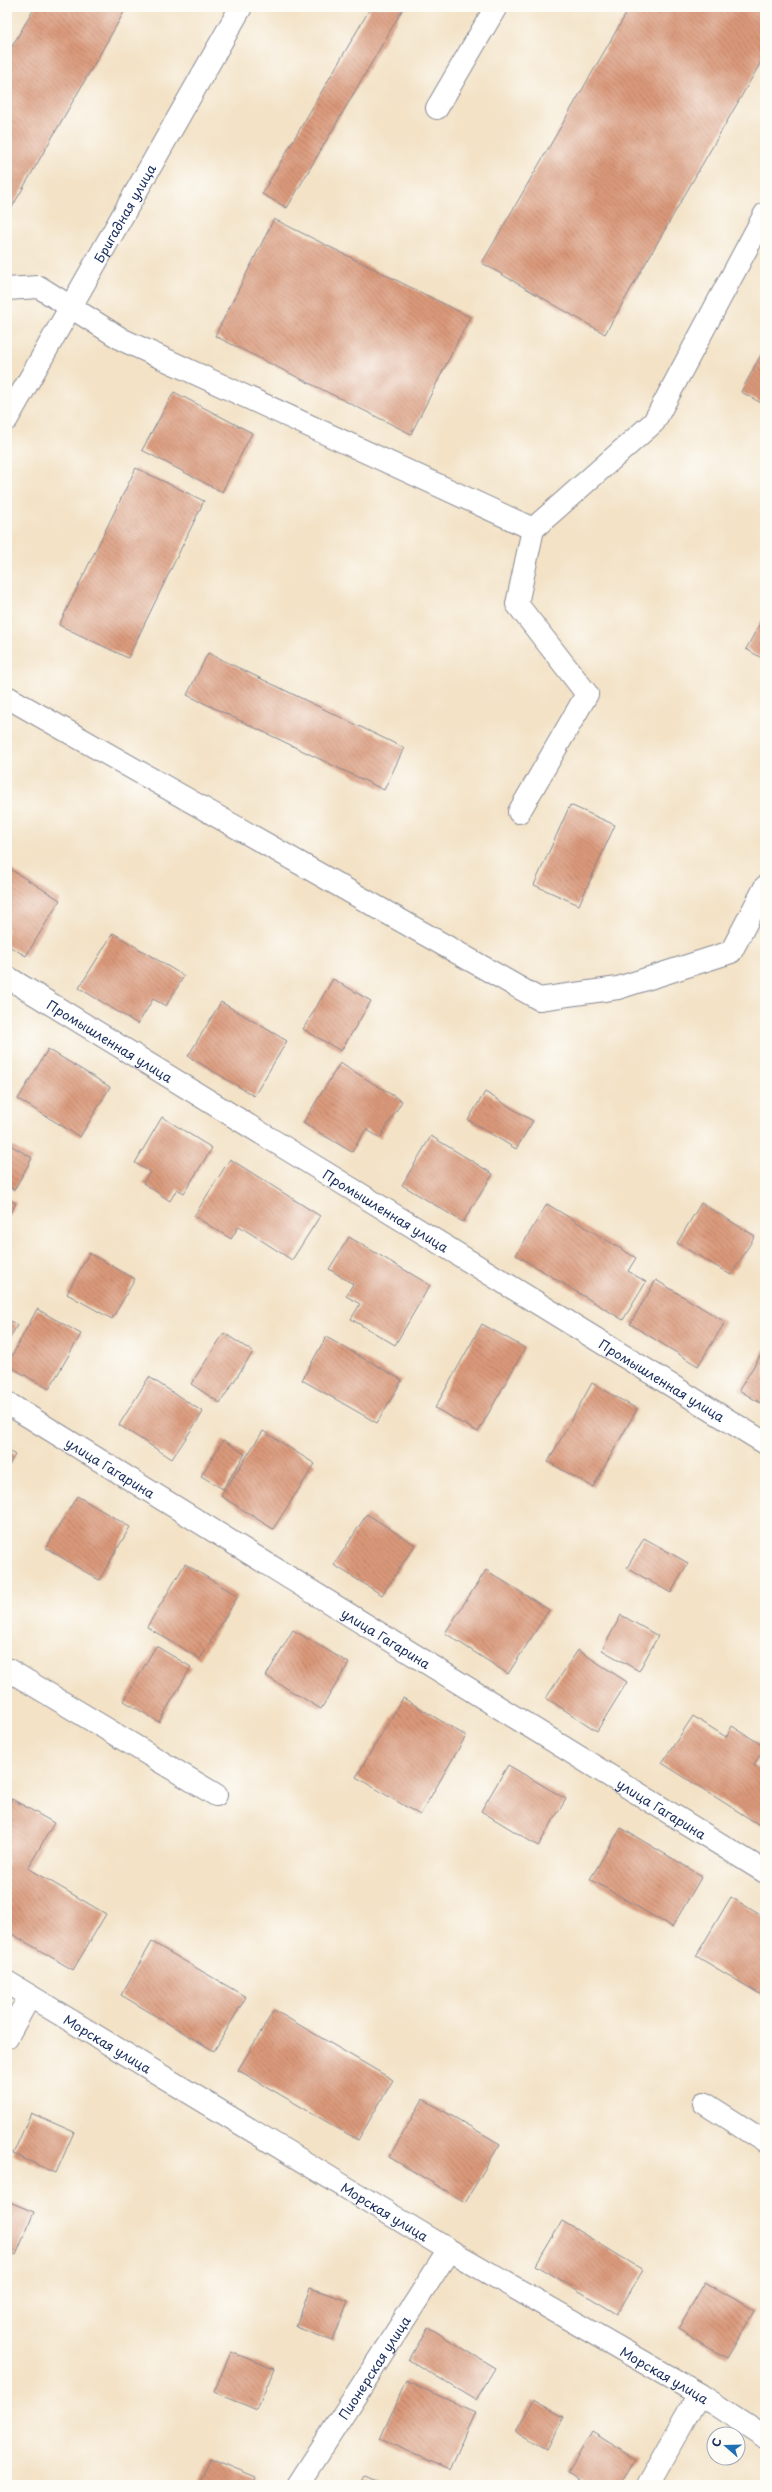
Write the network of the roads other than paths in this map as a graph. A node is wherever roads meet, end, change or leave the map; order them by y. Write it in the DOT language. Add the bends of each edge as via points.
graph roads {
  1 [pos="241,7"];
  2 [pos="496,7"];
  3 [pos="437,108"];
  4 [pos="765,214"];
  5 [pos="7,289"];
  6 [pos="71,307"];
  7 [pos="7,419"];
  8 [pos="533,529"];
  9 [pos="7,697"];
  10 [pos="519,812"];
  11 [pos="765,887"];
  12 [pos="7,977"];
  13 [pos="7,1403"];
  14 [pos="765,1442"];
  15 [pos="7,1669"];
  16 [pos="216,1794"];
  17 [pos="765,1872"];
  18 [pos="7,1982"];
  19 [pos="30,1996"];
  20 [pos="7,2037"];
  21 [pos="704,2103"];
  22 [pos="765,2142"];
  23 [pos="449,2250"];
  24 [pos="699,2394"];
  25 [pos="765,2437"];
  26 [pos="298,2485"];
  27 [pos="648,2485"];
  1 -- 6 [label="street, Бригадная улица"];
  2 -- 3 [label="street"];
  4 -- 8 [label="street" via="654,422"];
  5 -- 6 [label="street" via="39,287"];
  6 -- 7 [label="street, Бригадная улица"];
  6 -- 8 [label="street" via="123,340"];
  8 -- 10 [label="street" via="517,604 587,694"];
  9 -- 11 [label="street" via="539,999 618,988 731,952"];
  12 -- 14 [label="street, Промышленная улица"];
  13 -- 17 [label="street, улица Гагарина"];
  15 -- 16 [label="street"];
  18 -- 19 [label="street, Морская улица"];
  19 -- 20 [label="street"];
  19 -- 23 [label="street, Морская улица"];
  21 -- 22 [label="street"];
  23 -- 24 [label="street, Морская улица"];
  23 -- 26 [label="street, Пионерская улица"];
  24 -- 25 [label="street, Морская улица"];
  24 -- 27 [label="street"];
}
